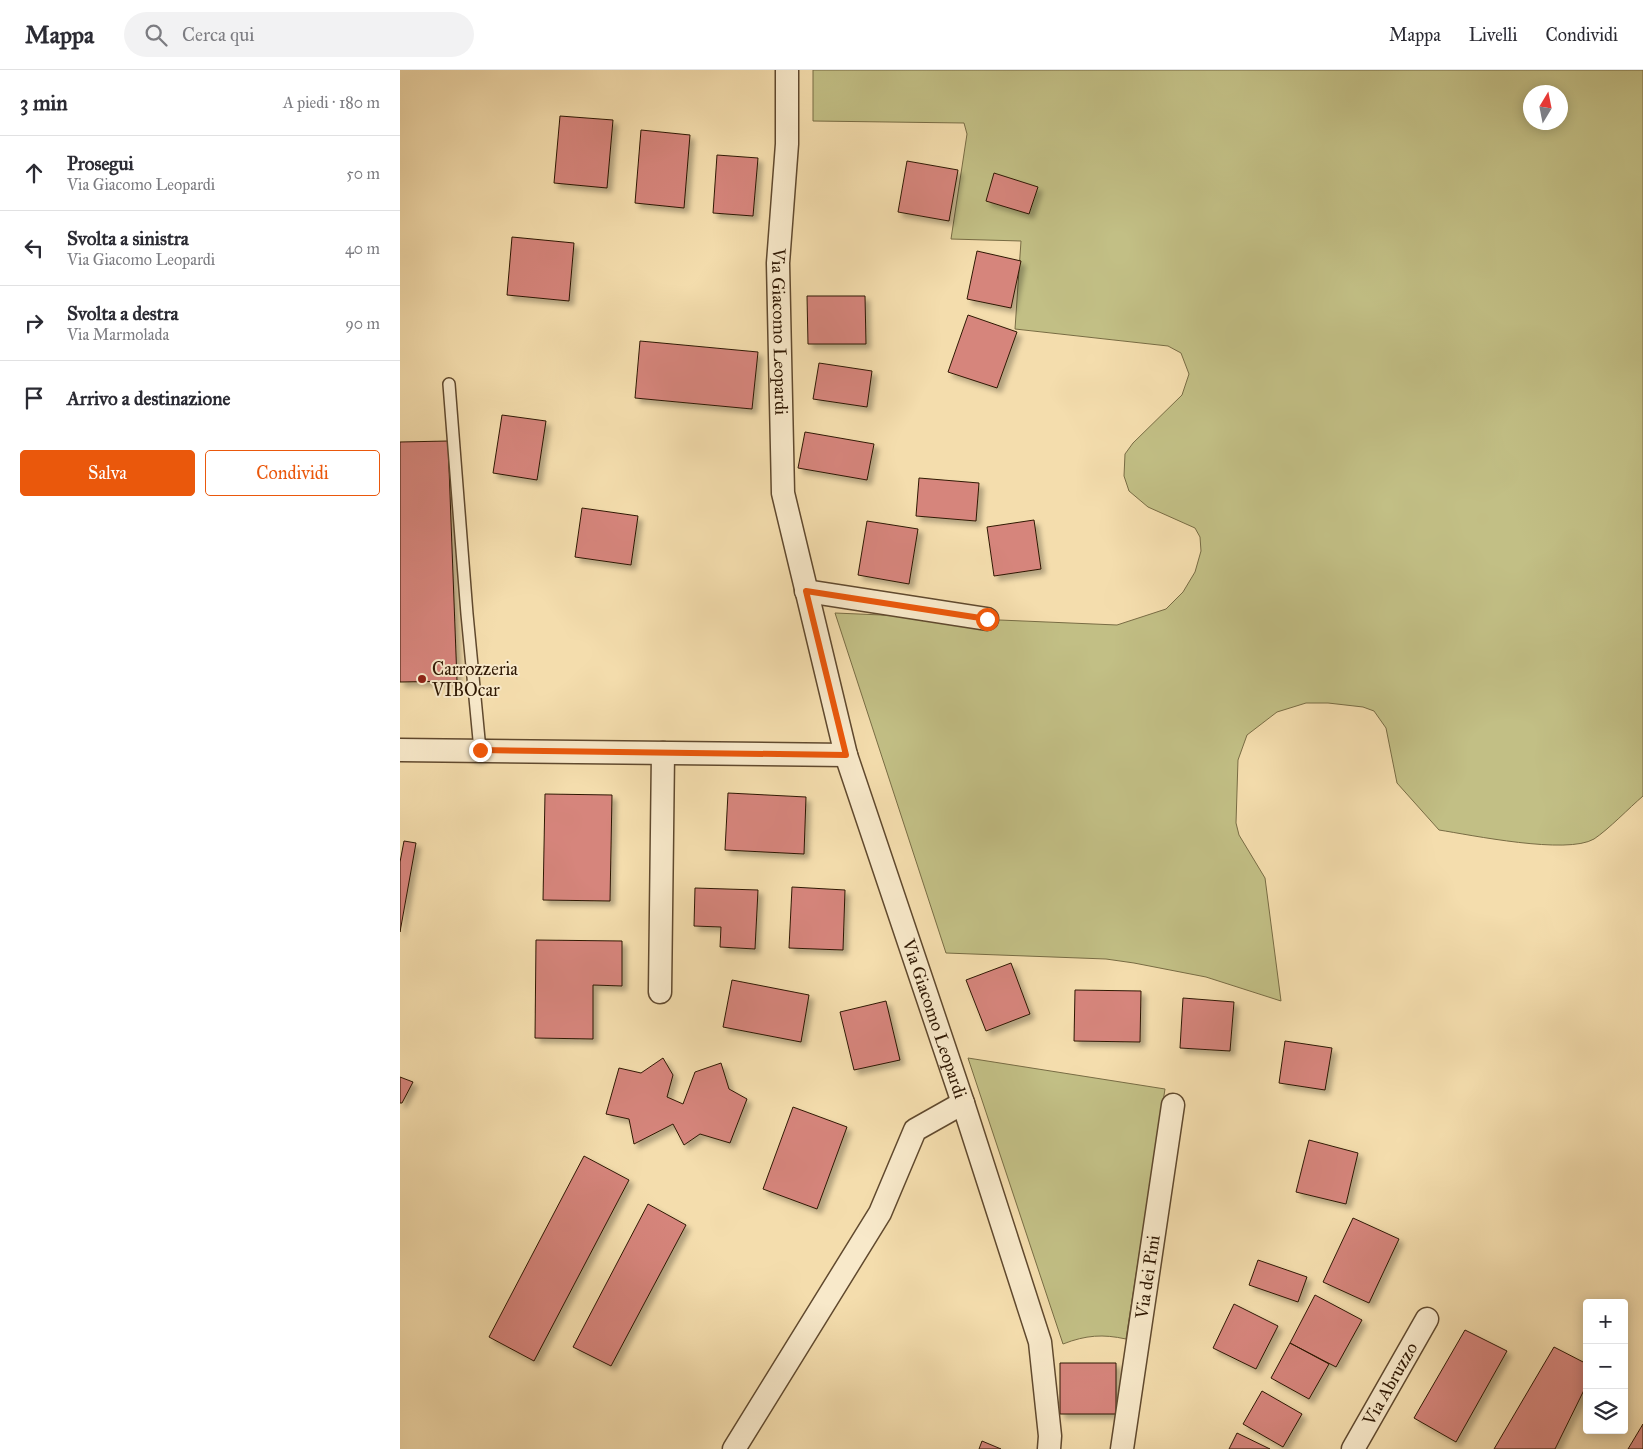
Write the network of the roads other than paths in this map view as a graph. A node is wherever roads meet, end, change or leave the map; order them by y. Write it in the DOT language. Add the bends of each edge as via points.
graph roads {
  1 [pos="787,70"];
  2 [pos="449,384"];
  3 [pos="806,591"];
  4 [pos="987,619"];
  5 [pos="400,750"];
  6 [pos="480,750"];
  7 [pos="663,753"];
  8 [pos="846,755"];
  9 [pos="660,992"];
  10 [pos="963,1103"];
  11 [pos="1173,1105"];
  12 [pos="1427,1319"];
  13 [pos="734,1449"];
  14 [pos="1049,1449"];
  15 [pos="1122,1449"];
  16 [pos="1353,1449"];
  1 -- 3 [label="street, Via Giacomo Leopardi" via="787,144 778,263 782,493"];
  2 -- 6 [label="lane"];
  3 -- 4 [label="street"];
  3 -- 8 [label="street, Via Giacomo Leopardi"];
  5 -- 6 [label="street"];
  6 -- 7 [label="street"];
  7 -- 8 [label="street"];
  7 -- 9 [label="street"];
  8 -- 10 [label="street, Via Giacomo Leopardi"];
  10 -- 13 [label="street" via="915,1130 880,1213"];
  10 -- 14 [label="street, Via Giacomo Leopardi" via="1040,1342"];
  11 -- 15 [label="street, Via dei Pini"];
  12 -- 16 [label="street, Via Abruzzo"];
}
